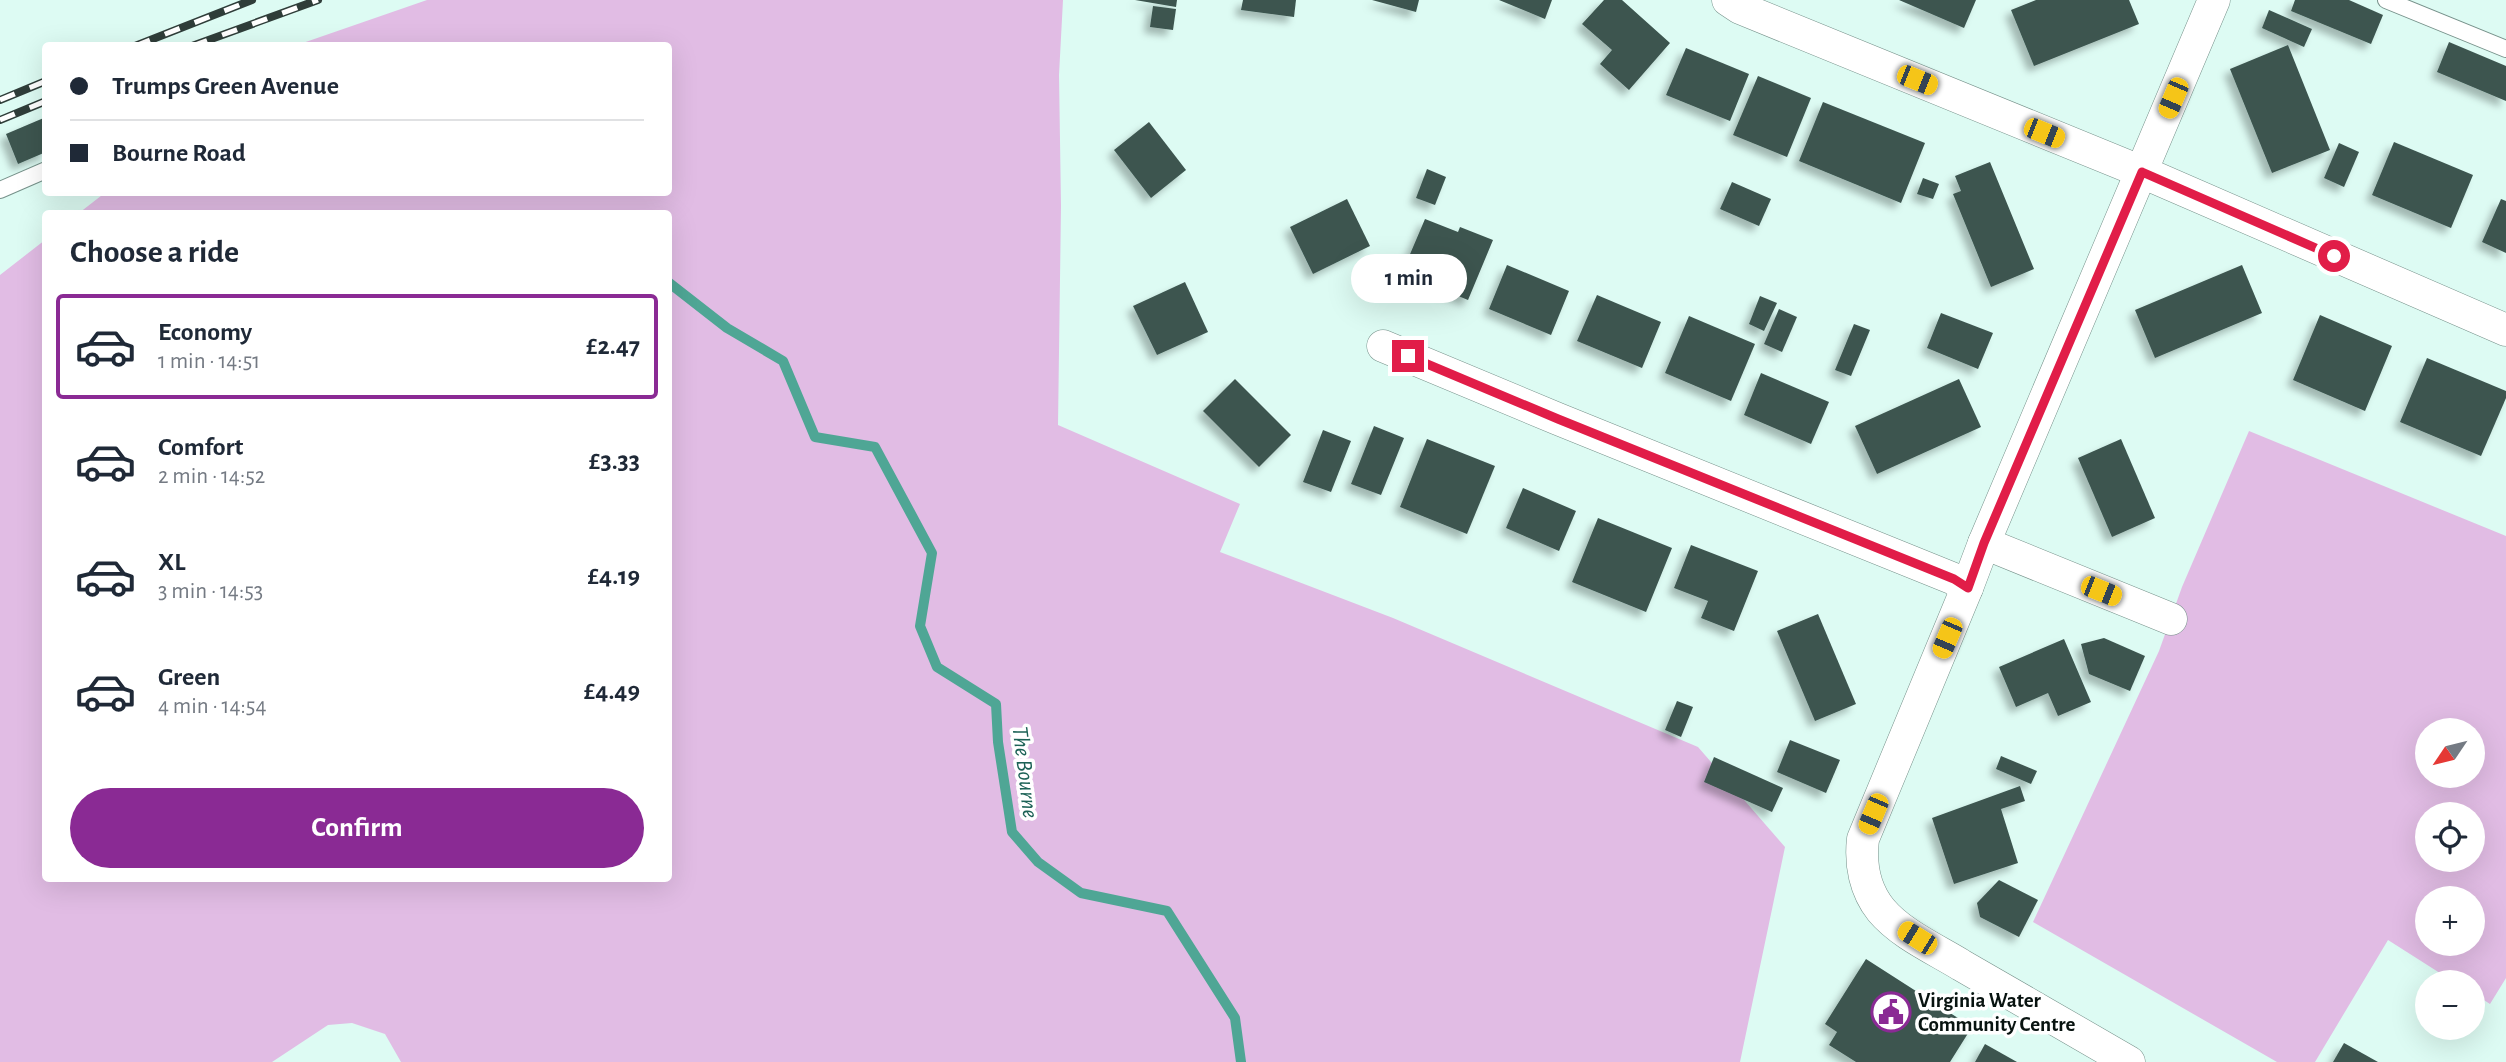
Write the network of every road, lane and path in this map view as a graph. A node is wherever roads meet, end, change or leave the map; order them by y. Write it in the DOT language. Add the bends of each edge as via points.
graph roads {
  1 [pos="1728,0"];
  2 [pos="2214,0"];
  3 [pos="2386,0"];
  4 [pos="2506,50"];
  5 [pos="42,172"];
  6 [pos="2142,172"];
  7 [pos="0,190"];
  8 [pos="2506,330"];
  9 [pos="1383,346"];
  10 [pos="1984,543"];
  11 [pos="1968,588"];
  12 [pos="2171,619"];
  13 [pos="2129,1062"];
  1 -- 6 [label="street"];
  2 -- 6 [label="street"];
  3 -- 4 [label="lane"];
  5 -- 7 [label="lane"];
  6 -- 8 [label="street"];
  6 -- 10 [label="street"];
  9 -- 11 [label="street"];
  10 -- 11 [label="street"];
  10 -- 12 [label="street"];
  11 -- 13 [label="street" via="1863,839 1863,867 1870,892 1891,921"];
}
